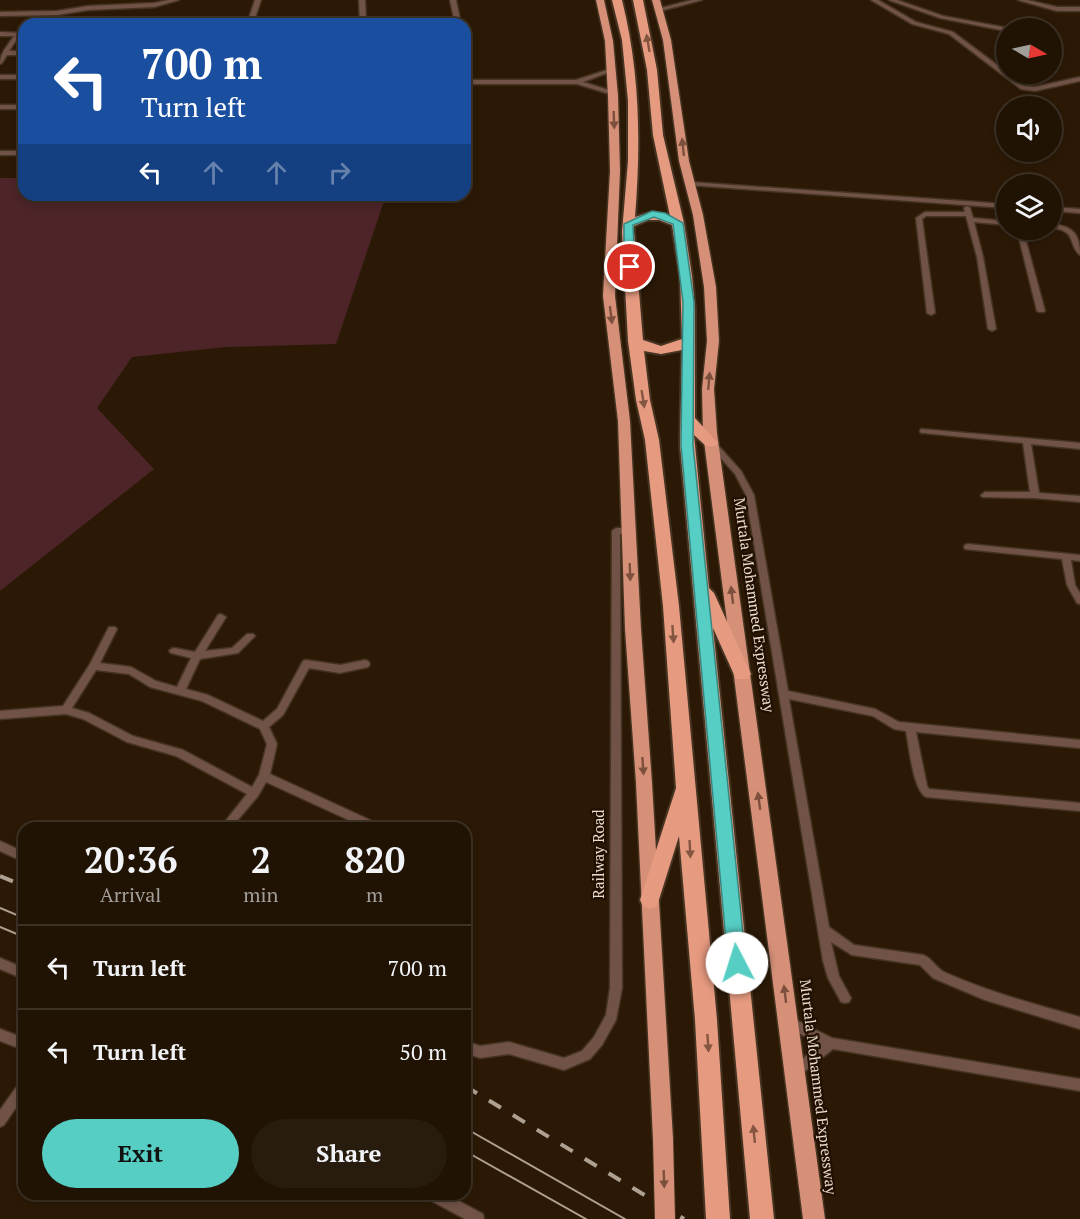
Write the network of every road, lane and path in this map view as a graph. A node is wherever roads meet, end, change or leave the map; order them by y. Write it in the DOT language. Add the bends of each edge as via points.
graph roads {
  1 [pos="176,0"];
  2 [pos="258,0"];
  3 [pos="362,0"];
  4 [pos="453,0"];
  5 [pos="600,0"];
  6 [pos="617,0"];
  7 [pos="638,0"];
  8 [pos="699,0"];
  9 [pos="874,0"];
  10 [pos="892,0"];
  11 [pos="1021,0"];
  12 [pos="1080,3"];
  13 [pos="658,5"];
  14 [pos="1078,9"];
  15 [pos="0,14"];
  16 [pos="252,18"];
  17 [pos="363,18"];
  18 [pos="457,18"];
  19 [pos="996,27"];
  20 [pos="0,34"];
  21 [pos="17,35"];
  22 [pos="5,53"];
  23 [pos="18,53"];
  24 [pos="0,62"];
  25 [pos="612,70"];
  26 [pos="0,77"];
  27 [pos="18,77"];
  28 [pos="1080,79"];
  29 [pos="471,82"];
  30 [pos="577,82"];
  31 [pos="613,93"];
  32 [pos="0,107"];
  33 [pos="18,107"];
  34 [pos="0,153"];
  35 [pos="18,153"];
  36 [pos="690,184"];
  37 [pos="966,203"];
  38 [pos="996,205"];
  39 [pos="1062,210"];
  40 [pos="1080,211"];
  41 [pos="970,217"];
  42 [pos="996,221"];
  43 [pos="678,223"];
  44 [pos="628,224"];
  45 [pos="1062,228"];
  46 [pos="1023,240"];
  47 [pos="1080,253"];
  48 [pos="1041,311"];
  49 [pos="931,313"];
  50 [pos="992,330"];
  51 [pos="635,341"];
  52 [pos="688,341"];
  53 [pos="686,418"];
  54 [pos="924,431"];
  55 [pos="1027,441"];
  56 [pos="711,443"];
  57 [pos="1080,446"];
  58 [pos="985,495"];
  59 [pos="1035,495"];
  60 [pos="1080,499"];
  61 [pos="629,531"];
  62 [pos="968,547"];
  63 [pos="1066,556"];
  64 [pos="1080,558"];
  65 [pos="700,580"];
  66 [pos="1080,601"];
  67 [pos="221,617"];
  68 [pos="112,629"];
  69 [pos="250,636"];
  70 [pos="174,651"];
  71 [pos="197,656"];
  72 [pos="365,664"];
  73 [pos="94,666"];
  74 [pos="742,674"];
  75 [pos="180,691"];
  76 [pos="784,694"];
  77 [pos="66,710"];
  78 [pos="0,715"];
  79 [pos="264,726"];
  80 [pos="910,728"];
  81 [pos="1080,744"];
  82 [pos="264,776"];
  83 [pos="686,784"];
  84 [pos="254,793"];
  85 [pos="1080,807"];
  86 [pos="230,822"];
  87 [pos="364,822"];
  88 [pos="0,846"];
  89 [pos="18,854"];
  90 [pos="650,900"];
  91 [pos="824,930"];
  92 [pos="0,963"];
  93 [pos="18,971"];
  94 [pos="845,998"];
  95 [pos="788,1022"];
  96 [pos="1080,1023"];
  97 [pos="0,1035"];
  98 [pos="18,1042"];
  99 [pos="831,1043"];
  100 [pos="471,1049"];
  101 [pos="795,1073"];
  102 [pos="1080,1085"];
  103 [pos="18,1095"];
  104 [pos="0,1121"];
  105 [pos="444,1200"];
  106 [pos="478,1219"];
  107 [pos="665,1219"];
  108 [pos="718,1219"];
  109 [pos="762,1219"];
  110 [pos="814,1219"];
  1 -- 15 [label="street" via="57,13"];
  2 -- 16 [label="street"];
  3 -- 17 [label="street"];
  4 -- 18 [label="street"];
  5 -- 25 [label="highway"];
  6 -- 44 [label="highway" via="627,40 633,101 634,161"];
  43 -- 7 [label="highway, one-way" via="658,135 655,88"];
  8 -- 13 [label="street"];
  9 -- 28 [label="street" via="914,23 951,33 1023,88"];
  10 -- 19 [label="street" via="942,17"];
  11 -- 14 [label="street" via="1057,9"];
  12 -- 14 [label="street"];
  36 -- 13 [label="highway, Murtala Mohammed Expressway, one-way"];
  20 -- 21 [label="street"];
  21 -- 22 [label="street"];
  22 -- 23 [label="street"];
  22 -- 24 [label="street"];
  25 -- 30 [label="street"];
  25 -- 31 [label="highway"];
  26 -- 27 [label="street"];
  29 -- 30 [label="street"];
  30 -- 31 [label="street"];
  31 -- 61 [label="highway, one-way" via="615,171 609,296 624,421"];
  32 -- 33 [label="street"];
  34 -- 35 [label="street"];
  36 -- 37 [label="street"];
  56 -- 36 [label="highway, Murtala Mohammed Expressway, one-way" via="710,287"];
  37 -- 38 [label="street"];
  37 -- 41 [label="street"];
  39 -- 40 [label="street"];
  41 -- 42 [label="street"];
  41 -- 49 [label="street" via="925,214 919,218"];
  41 -- 50 [label="street"];
  43 -- 44 [label="highway" via="652,214"];
  43 -- 52 [label="highway" via="688,302"];
  44 -- 51 [label="highway"];
  45 -- 47 [label="street" via="1074,235"];
  46 -- 48 [label="street"];
  51 -- 52 [label="highway" via="657,351 676,349"];
  51 -- 83 [label="highway, one-way" via="668,583"];
  52 -- 53 [label="highway"];
  53 -- 56 [label="highway"];
  53 -- 65 [label="highway"];
  54 -- 55 [label="street"];
  55 -- 57 [label="street"];
  55 -- 59 [label="street"];
  74 -- 56 [label="highway, Murtala Mohammed Expressway, one-way"];
  56 -- 76 [label="street" via="750,495"];
  58 -- 59 [label="street"];
  59 -- 60 [label="street"];
  61 -- 90 [label="highway, one-way"];
  61 -- 100 [label="street, Railway Road" via="616,531 616,988 612,1016 586,1055 564,1064 509,1048 480,1052"];
  62 -- 63 [label="street"];
  63 -- 64 [label="street"];
  63 -- 66 [label="street" via="1071,585"];
  65 -- 74 [label="highway"];
  109 -- 65 [label="highway, one-way"];
  67 -- 71 [label="street"];
  68 -- 73 [label="street"];
  69 -- 71 [label="street" via="235,651"];
  70 -- 71 [label="street"];
  71 -- 75 [label="street"];
  72 -- 79 [label="street" via="340,669 306,664 280,712"];
  73 -- 75 [label="street" via="131,671 153,684"];
  73 -- 77 [label="street"];
  95 -- 74 [label="highway, Murtala Mohammed Expressway, one-way"];
  75 -- 79 [label="street" via="205,698"];
  76 -- 80 [label="street" via="875,713 897,726"];
  76 -- 91 [label="street"];
  77 -- 78 [label="street"];
  77 -- 84 [label="street" via="130,739 179,753"];
  79 -- 82 [label="street" via="272,744"];
  80 -- 81 [label="street"];
  80 -- 85 [label="street" via="926,793"];
  82 -- 84 [label="street"];
  82 -- 87 [label="street"];
  83 -- 90 [label="highway"];
  83 -- 108 [label="highway, one-way"];
  84 -- 86 [label="street"];
  88 -- 89 [label="street"];
  90 -- 107 [label="highway, one-way, bridge"];
  91 -- 94 [label="street" via="834,978"];
  91 -- 96 [label="street" via="852,950 923,960 937,974 989,996"];
  92 -- 93 [label="street"];
  95 -- 99 [label="street"];
  95 -- 101 [label="highway, Murtala Mohammed Expressway"];
  97 -- 98 [label="street"];
  99 -- 101 [label="street"];
  99 -- 102 [label="street"];
  101 -- 110 [label="highway, Murtala Mohammed Expressway"];
  103 -- 104 [label="street"];
  105 -- 106 [label="street"];
}
